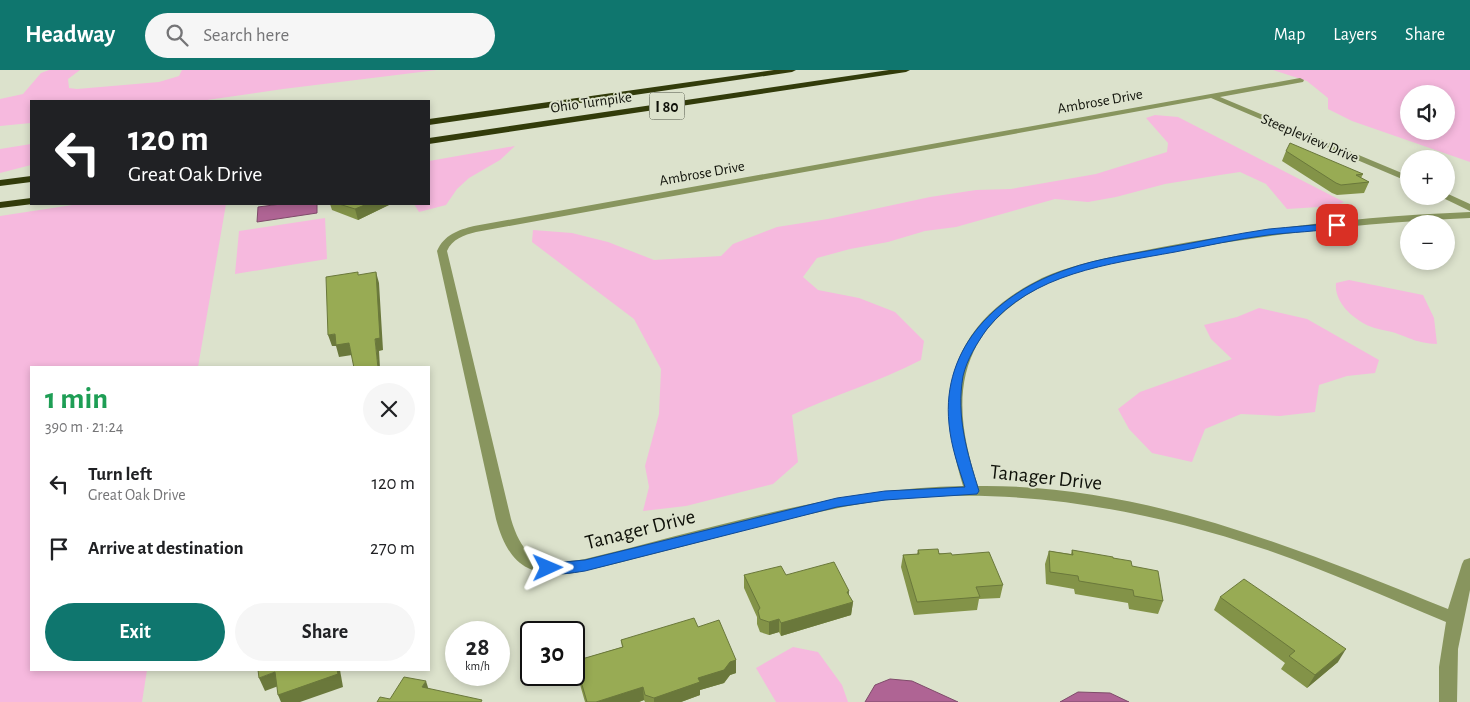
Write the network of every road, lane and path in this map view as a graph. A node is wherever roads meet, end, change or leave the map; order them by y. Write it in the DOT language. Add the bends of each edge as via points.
graph roads {
  1 [pos="792,70"];
  2 [pos="906,70"];
  3 [pos="1300,80"];
  4 [pos="1212,96"];
  5 [pos="430,122"];
  6 [pos="430,141"];
  7 [pos="1400,176"];
  8 [pos="30,179"];
  9 [pos="0,183"];
  10 [pos="1455,200"];
  11 [pos="30,201"];
  12 [pos="0,205"];
  13 [pos="1470,208"];
  14 [pos="1470,215"];
  15 [pos="972,491"];
  16 [pos="532,564"];
  17 [pos="1470,564"];
  18 [pos="1455,619"];
  19 [pos="1448,702"];
  1 -- 5 [label="highway, Ohio Turnpike / I 80"];
  2 -- 6 [label="highway, Ohio Turnpike / I 80"];
  3 -- 4 [label="street, Ambrose Drive"];
  4 -- 7 [label="street, Steepleview Drive"];
  4 -- 16 [label="street, Ambrose Drive" via="474,229 448,240 442,251 506,527 521,556"];
  8 -- 9 [label="highway"];
  10 -- 13 [label="street"];
  11 -- 12 [label="highway"];
  14 -- 15 [label="street" via="1298,229 1203,243 1071,270 1025,292 985,325 966,354 958,374 955,423"];
  15 -- 16 [label="street, Tanager Drive" via="837,502 585,565 548,568"];
  15 -- 18 [label="street, Tanager Drive" via="1067,498 1197,523 1340,571"];
  17 -- 18 [label="street"];
  18 -- 19 [label="street" via="1450,645"];
}
